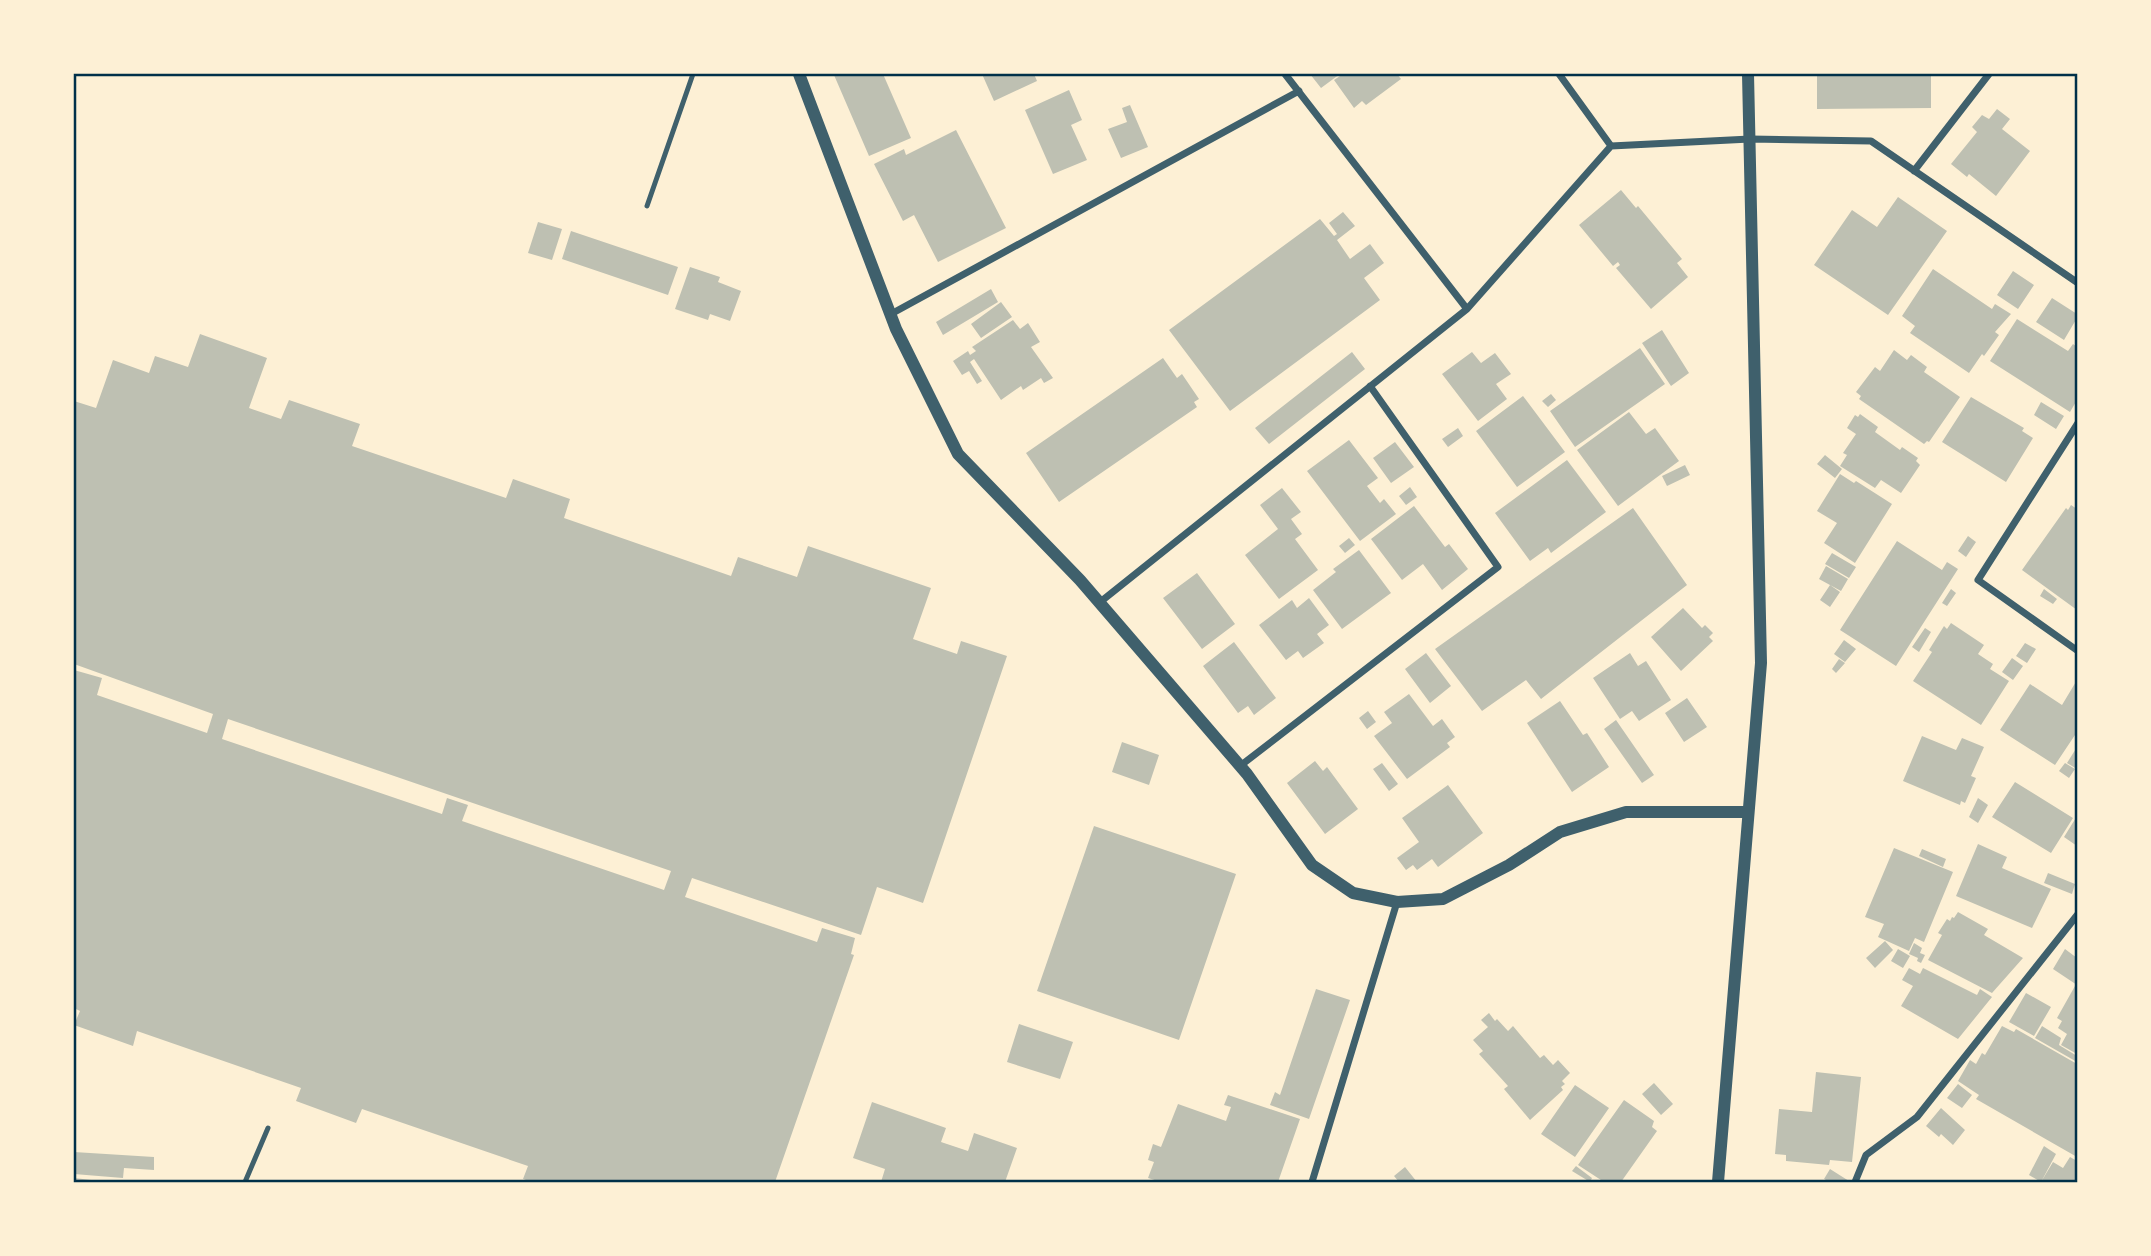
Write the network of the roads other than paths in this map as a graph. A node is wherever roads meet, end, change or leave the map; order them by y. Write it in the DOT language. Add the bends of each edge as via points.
graph roads {
  1 [pos="693,74"];
  2 [pos="799,74"];
  3 [pos="1285,74"];
  4 [pos="1559,74"];
  5 [pos="1748,74"];
  6 [pos="1989,74"];
  7 [pos="1299,91"];
  8 [pos="1750,139"];
  9 [pos="1611,146"];
  10 [pos="1914,171"];
  11 [pos="647,206"];
  12 [pos="2077,283"];
  13 [pos="1467,309"];
  14 [pos="891,314"];
  15 [pos="1370,386"];
  16 [pos="2077,424"];
  17 [pos="1099,603"];
  18 [pos="2077,651"];
  19 [pos="1240,766"];
  20 [pos="1748,812"];
  21 [pos="1397,902"];
  22 [pos="2077,914"];
  23 [pos="268,1128"];
  24 [pos="245,1182"];
  25 [pos="1312,1182"];
  26 [pos="1718,1182"];
  27 [pos="1855,1182"];
  1 -- 11 [label="lane"];
  2 -- 14 [label="street"];
  3 -- 7 [label="street"];
  4 -- 9 [label="street"];
  5 -- 8 [label="street"];
  6 -- 10 [label="street"];
  7 -- 13 [label="street"];
  7 -- 14 [label="street"];
  8 -- 9 [label="street"];
  8 -- 10 [label="street" via="1871,141"];
  8 -- 20 [label="street" via="1761,663"];
  9 -- 13 [label="street"];
  10 -- 12 [label="street"];
  13 -- 15 [label="street"];
  14 -- 17 [label="street" via="958,454"];
  15 -- 17 [label="street"];
  15 -- 19 [label="street" via="1498,567"];
  16 -- 18 [label="street" via="1978,580"];
  17 -- 19 [label="street"];
  19 -- 21 [label="street" via="1312,865 1353,893"];
  20 -- 21 [label="street" via="1626,813 1560,832 1443,899"];
  20 -- 26 [label="street"];
  21 -- 25 [label="street"];
  22 -- 27 [label="street" via="1917,1117 1866,1155"];
  23 -- 24 [label="lane"];
}
